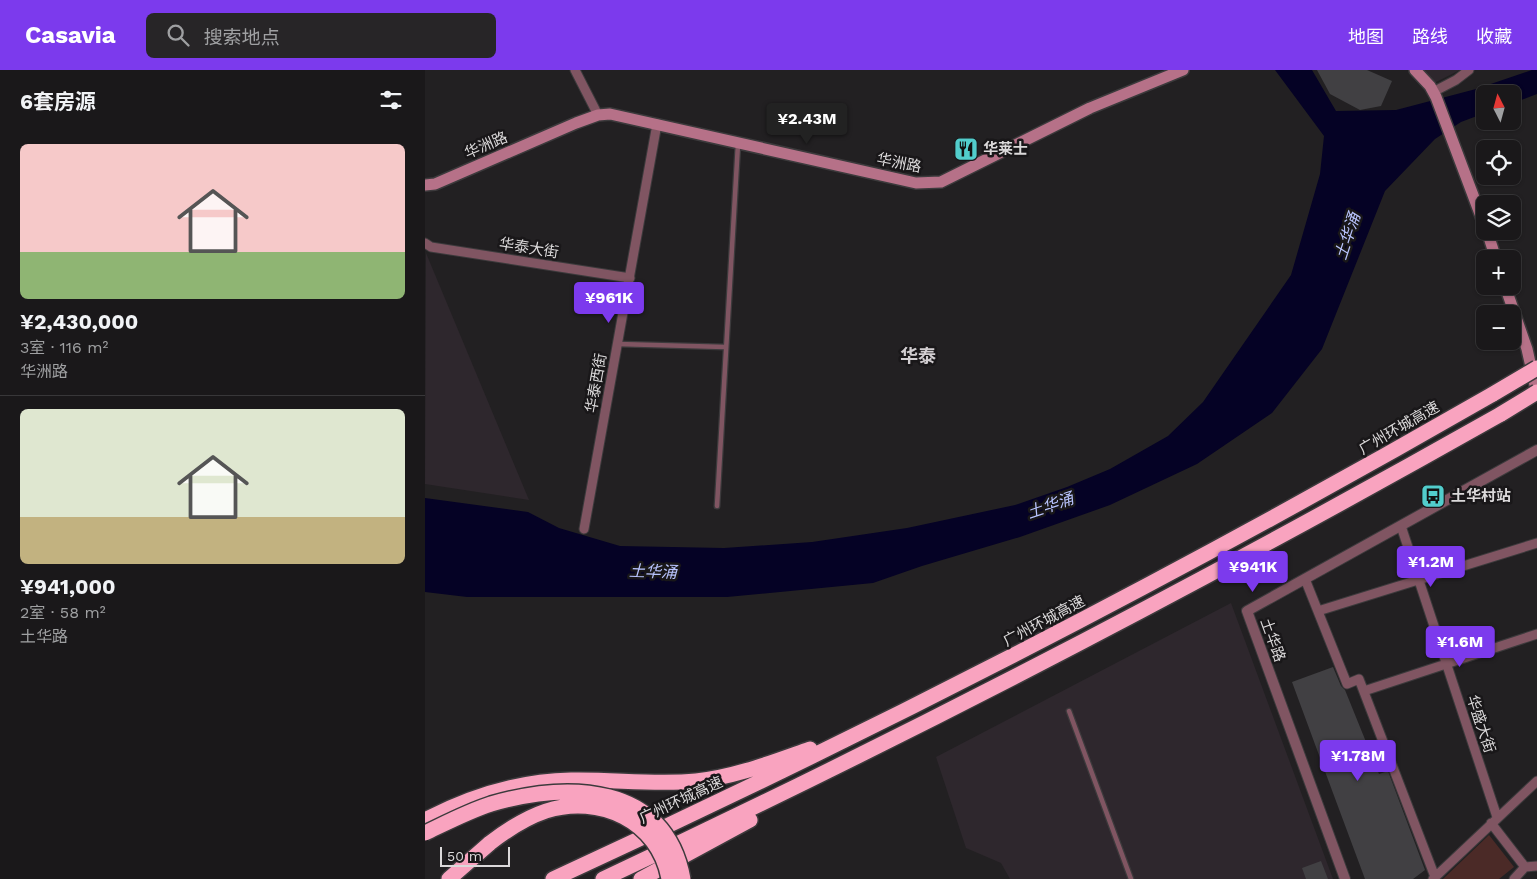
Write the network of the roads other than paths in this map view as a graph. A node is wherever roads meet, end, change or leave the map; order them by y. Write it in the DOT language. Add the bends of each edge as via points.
graph roads {
  1 [pos="575,70"];
  2 [pos="1183,70"];
  3 [pos="1415,70"];
  4 [pos="1469,70"];
  5 [pos="1434,94"];
  6 [pos="598,115"];
  7 [pos="657,124"];
  8 [pos="738,144"];
  9 [pos="425,185"];
  10 [pos="1476,202"];
  11 [pos="425,243"];
  12 [pos="629,278"];
  13 [pos="1508,295"];
  14 [pos="618,344"];
  15 [pos="725,347"];
  16 [pos="1537,368"];
  17 [pos="1537,393"];
  18 [pos="1537,450"];
  19 [pos="717,506"];
  20 [pos="1401,526"];
  21 [pos="584,530"];
  22 [pos="1537,543"];
  23 [pos="1305,579"];
  24 [pos="1419,580"];
  25 [pos="1318,611"];
  26 [pos="1537,634"];
  27 [pos="1446,664"];
  28 [pos="951,688"];
  29 [pos="1364,691"];
  30 [pos="967,703"];
  31 [pos="1069,710"];
  32 [pos="1537,781"];
  33 [pos="425,820"];
  34 [pos="1494,820"];
  35 [pos="425,833"];
  36 [pos="1537,866"];
  37 [pos="1525,867"];
  38 [pos="1434,878"];
  39 [pos="449,879"];
  40 [pos="553,879"];
  41 [pos="603,879"];
  42 [pos="641,879"];
  43 [pos="669,879"];
  44 [pos="683,879"];
  45 [pos="1131,879"];
  46 [pos="1345,879"];
  47 [pos="1514,879"];
  1 -- 6 [label="street"];
  2 -- 8 [label="main road, 华洲路" via="1090,108 941,182 916,183"];
  3 -- 5 [label="main road"];
  4 -- 5 [label="street"];
  5 -- 10 [label="main road"];
  6 -- 7 [label="main road, 华洲路" via="623,116"];
  6 -- 9 [label="main road, 华洲路" via="435,184"];
  7 -- 8 [label="main road, 华洲路"];
  7 -- 12 [label="street, 华泰西街"];
  8 -- 15 [label="lane"];
  11 -- 12 [label="street, 华泰大街" via="431,247"];
  12 -- 14 [label="street, 华泰西街"];
  13 -- 17 [label="main road" via="1527,349"];
  14 -- 15 [label="lane"];
  14 -- 21 [label="street, 华泰西街"];
  15 -- 19 [label="lane"];
  16 -- 28 [label="highway, 广州环城高速, bridge" via="1258,527"];
  17 -- 30 [label="highway, bridge" via="1337,506"];
  18 -- 20 [label="street, 土华路"];
  20 -- 23 [label="street, 土华路"];
  20 -- 24 [label="street, 华盛大街"];
  22 -- 24 [label="street"];
  23 -- 25 [label="street"];
  23 -- 46 [label="street, 土华路" via="1247,611"];
  24 -- 25 [label="street"];
  24 -- 27 [label="street, 华盛大街"];
  25 -- 29 [label="street" via="1347,684 1359,679"];
  26 -- 27 [label="street"];
  27 -- 29 [label="street"];
  27 -- 34 [label="street, 华盛大街"];
  28 -- 33 [label="highway" via="820,746 718,778 655,783 571,780 533,783 469,800"];
  28 -- 40 [label="highway, 广州环城高速"];
  29 -- 38 [label="street"];
  30 -- 41 [label="highway"];
  30 -- 42 [label="highway"];
  31 -- 45 [label="lane"];
  32 -- 34 [label="street"];
  34 -- 37 [label="street, 华盛大街"];
  34 -- 38 [label="street"];
  35 -- 44 [label="highway, bridge" via="476,810 523,796 574,791 604,794 631,805 654,822 670,842"];
  36 -- 37 [label="street"];
  37 -- 47 [label="street"];
  39 -- 43 [label="highway, bridge" via="489,843 517,824 547,810 578,806 604,808 627,817 645,833 662,856"];
}
